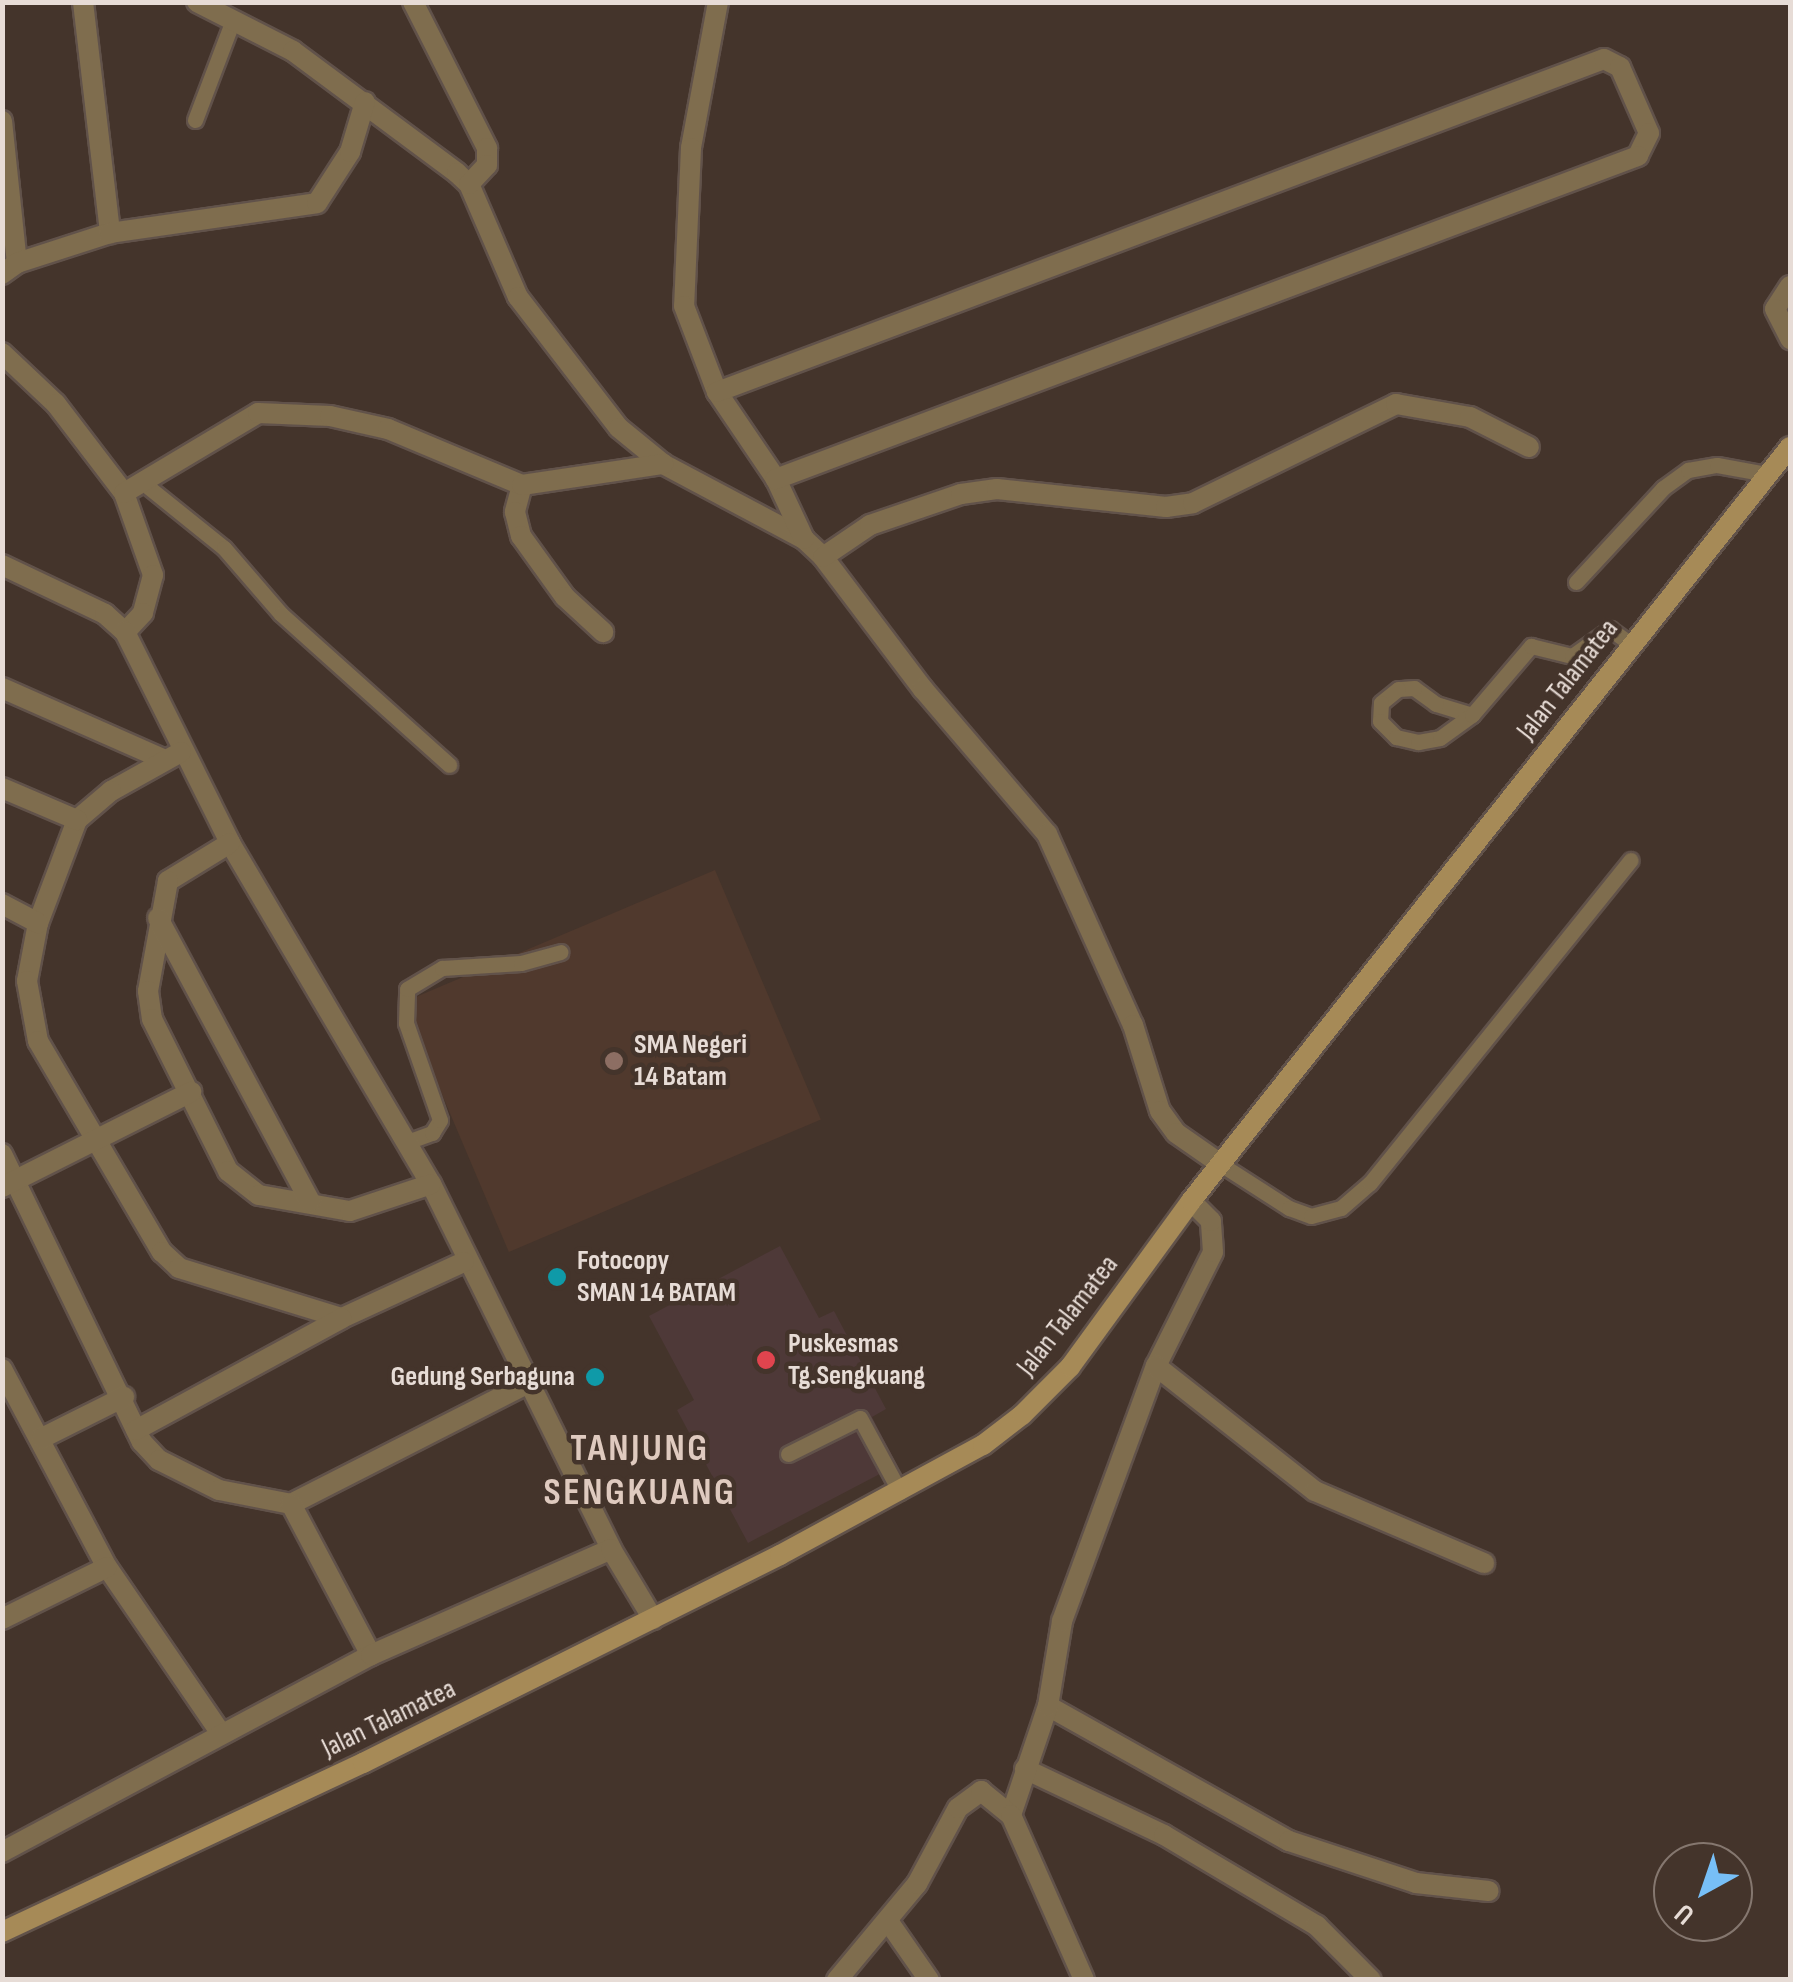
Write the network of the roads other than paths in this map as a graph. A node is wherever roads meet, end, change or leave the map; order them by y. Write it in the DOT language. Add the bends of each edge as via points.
graph roads {
  1 [pos="83,2"];
  2 [pos="197,2"];
  3 [pos="412,2"];
  4 [pos="718,2"];
  5 [pos="233,20"];
  6 [pos="365,102"];
  7 [pos="2,120"];
  8 [pos="194,120"];
  9 [pos="470,184"];
  10 [pos="110,233"];
  11 [pos="10,269"];
  12 [pos="1790,286"];
  13 [pos="1790,339"];
  14 [pos="2,353"];
  15 [pos="718,392"];
  16 [pos="1529,447"];
  17 [pos="1790,447"];
  18 [pos="663,464"];
  19 [pos="1767,474"];
  20 [pos="776,479"];
  21 [pos="522,484"];
  22 [pos="133,487"];
  23 [pos="804,539"];
  24 [pos="824,556"];
  25 [pos="2,565"];
  26 [pos="1576,582"];
  27 [pos="125,632"];
  28 [pos="603,632"];
  29 [pos="1632,644"];
  30 [pos="2,688"];
  31 [pos="1472,715"];
  32 [pos="173,756"];
  33 [pos="449,765"];
  34 [pos="2,788"];
  35 [pos="77,820"];
  36 [pos="230,843"];
  37 [pos="1632,860"];
  38 [pos="2,904"];
  39 [pos="158,918"];
  40 [pos="38,923"];
  41 [pos="561,952"];
  42 [pos="191,1092"];
  43 [pos="94,1140"];
  44 [pos="407,1142"];
  45 [pos="2,1154"];
  46 [pos="1222,1165"];
  47 [pos="10,1183"];
  48 [pos="430,1184"];
  49 [pos="1191,1201"];
  50 [pos="310,1202"];
  51 [pos="464,1262"];
  52 [pos="342,1318"];
  53 [pos="1156,1366"];
  54 [pos="2,1369"];
  55 [pos="525,1385"];
  56 [pos="124,1397"];
  57 [pos="136,1430"];
  58 [pos="42,1438"];
  59 [pos="788,1454"];
  60 [pos="900,1492"];
  61 [pos="291,1504"];
  62 [pos="611,1549"];
  63 [pos="1484,1563"];
  64 [pos="107,1566"];
  65 [pos="2,1619"];
  66 [pos="653,1619"];
  67 [pos="372,1654"];
  68 [pos="1048,1706"];
  69 [pos="220,1732"];
  70 [pos="1026,1770"];
  71 [pos="1011,1816"];
  72 [pos="2,1852"];
  73 [pos="1488,1891"];
  74 [pos="888,1921"];
  75 [pos="2,1932"];
  76 [pos="837,1980"];
  77 [pos="929,1980"];
  78 [pos="1084,1980"];
  79 [pos="1370,1980"];
  1 -- 10 [label="street"];
  2 -- 5 [label="street"];
  3 -- 9 [label="street" via="487,148 487,165"];
  4 -- 15 [label="street" via="706,36 681,261 693,343"];
  5 -- 6 [label="street" via="293,50"];
  5 -- 8 [label="lane"];
  6 -- 9 [label="street"];
  6 -- 10 [label="street" via="350,152 317,203"];
  7 -- 11 [label="street"];
  9 -- 18 [label="street" via="528,312 578,382"];
  10 -- 11 [label="street"];
  12 -- 13 [label="street" via="1775,309"];
  14 -- 22 [label="street"];
  15 -- 20 [label="street"];
  15 -- 20 [label="street" via="1604,59 1620,67 1648,133 1638,156"];
  16 -- 24 [label="street" via="1470,417 1396,404 1194,502 1166,507 997,489 920,504 870,525"];
  17 -- 19 [label="street, Jalan Talamatea"];
  18 -- 21 [label="street"];
  18 -- 23 [label="street"];
  19 -- 26 [label="lane" via="1717,465 1688,470"];
  19 -- 29 [label="street, Jalan Talamatea"];
  20 -- 23 [label="street"];
  21 -- 22 [label="street" via="388,429 330,416 258,413"];
  21 -- 28 [label="street" via="515,512 521,536 565,597"];
  22 -- 27 [label="street" via="153,575 143,613"];
  22 -- 33 [label="lane" via="224,548 282,614"];
  23 -- 24 [label="street"];
  24 -- 46 [label="street" via="923,689 1047,834 1133,1024 1160,1112 1176,1133"];
  25 -- 27 [label="street" via="106,614"];
  27 -- 32 [label="street"];
  29 -- 31 [label="lane" via="1610,629 1572,656 1531,646"];
  29 -- 46 [label="street, Jalan Talamatea"];
  30 -- 32 [label="street"];
  31 -- 31 [label="lane" via="1440,738 1418,742 1396,737 1380,721 1381,702 1398,688 1414,688 1436,704"];
  32 -- 35 [label="street"];
  32 -- 36 [label="street"];
  34 -- 35 [label="street"];
  35 -- 40 [label="street"];
  36 -- 39 [label="street" via="173,875"];
  36 -- 44 [label="street"];
  37 -- 46 [label="lane" via="1370,1183 1341,1208 1311,1216"];
  38 -- 40 [label="street"];
  39 -- 42 [label="street" via="148,1005"];
  39 -- 50 [label="street"];
  40 -- 43 [label="street" via="27,981 38,1041"];
  41 -- 44 [label="lane" via="521,963 442,968 407,989 406,1023 440,1120 432,1132"];
  42 -- 43 [label="street"];
  42 -- 50 [label="street" via="236,1181 259,1194"];
  43 -- 47 [label="street"];
  43 -- 52 [label="street" via="162,1252 179,1268"];
  44 -- 48 [label="street"];
  45 -- 47 [label="street"];
  46 -- 49 [label="street, Jalan Talamatea"];
  47 -- 56 [label="street"];
  48 -- 50 [label="street" via="350,1212"];
  48 -- 51 [label="street"];
  49 -- 53 [label="street" via="1211,1221 1214,1252"];
  49 -- 60 [label="street, Jalan Talamatea" via="1058,1379 983,1445"];
  51 -- 52 [label="street"];
  51 -- 55 [label="street"];
  52 -- 57 [label="street"];
  53 -- 63 [label="street" via="1315,1491"];
  53 -- 68 [label="street" via="1062,1621"];
  54 -- 58 [label="street"];
  55 -- 61 [label="street"];
  55 -- 62 [label="street"];
  56 -- 57 [label="street"];
  56 -- 58 [label="street"];
  57 -- 61 [label="street" via="150,1452 178,1472 220,1490"];
  58 -- 64 [label="street"];
  59 -- 60 [label="lane" via="860,1418"];
  60 -- 66 [label="street, Jalan Talamatea"];
  61 -- 67 [label="street"];
  62 -- 66 [label="street"];
  62 -- 67 [label="street"];
  64 -- 65 [label="street"];
  64 -- 69 [label="street"];
  66 -- 75 [label="street, Jalan Talamatea"];
  67 -- 69 [label="street"];
  68 -- 70 [label="street"];
  68 -- 73 [label="street" via="1289,1841 1416,1883"];
  69 -- 72 [label="street"];
  70 -- 71 [label="street"];
  70 -- 79 [label="street" via="1164,1835 1316,1926"];
  71 -- 74 [label="street" via="986,1792 971,1794"];
  71 -- 78 [label="street"];
  74 -- 76 [label="street"];
  74 -- 77 [label="street"];
}
